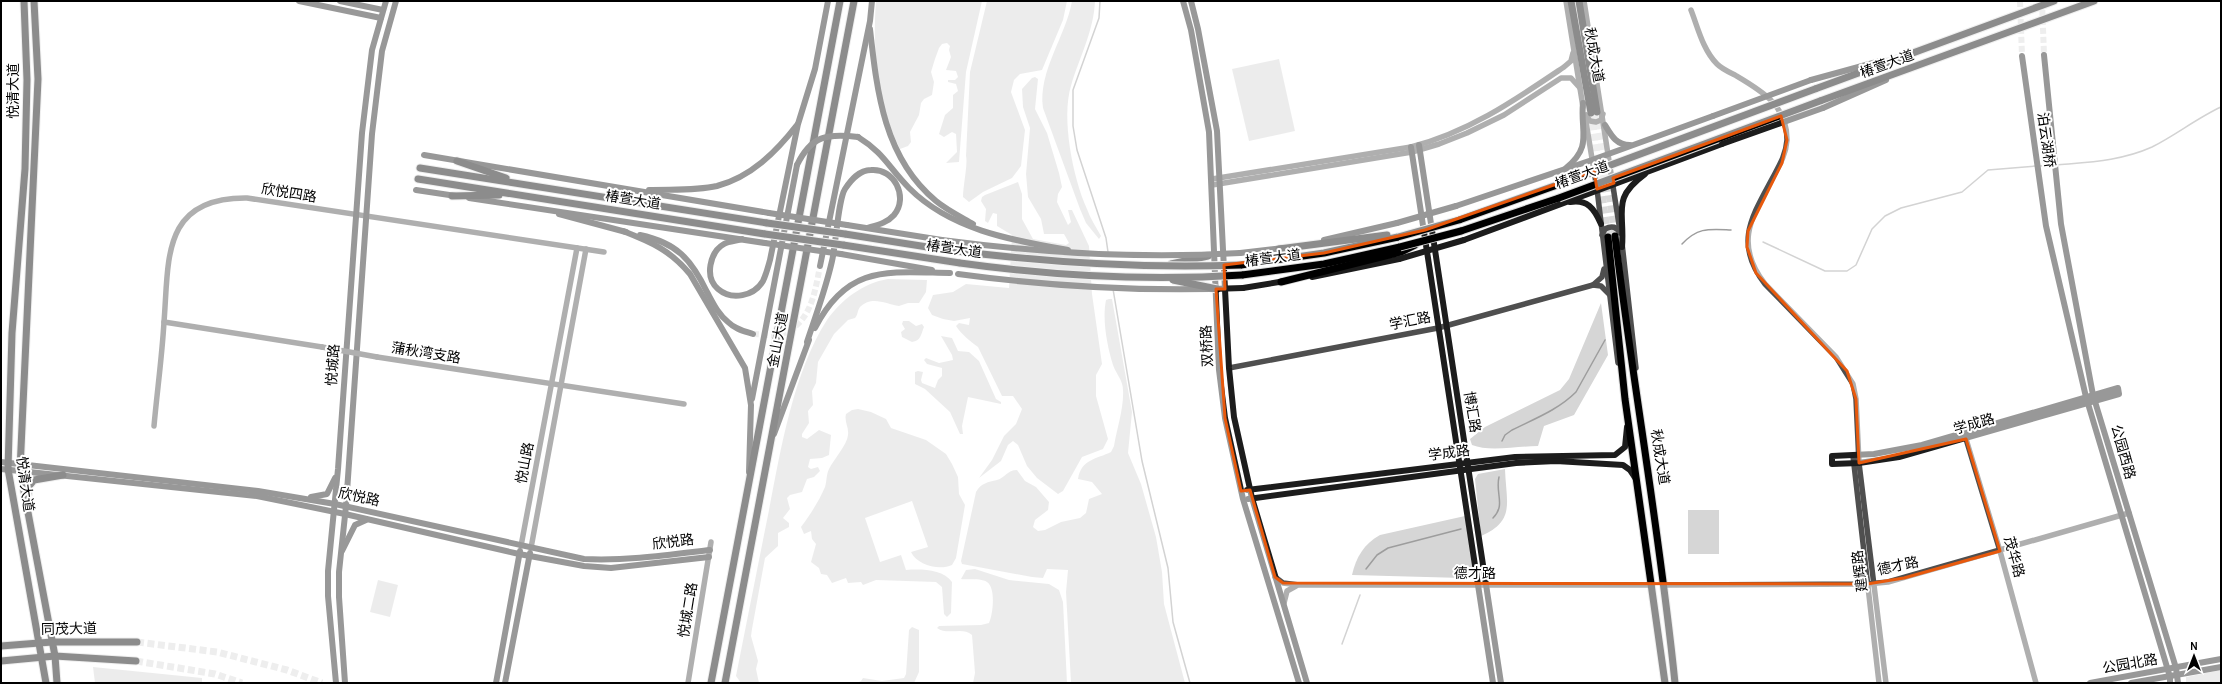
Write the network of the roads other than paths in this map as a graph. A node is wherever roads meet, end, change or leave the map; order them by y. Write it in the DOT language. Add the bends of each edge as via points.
graph roads {
  1 [pos="24,1"];
  2 [pos="34,1"];
  3 [pos="300,1"];
  4 [pos="340,1"];
  5 [pos="386,1"];
  6 [pos="396,1"];
  7 [pos="828,1"];
  8 [pos="839,1"];
  9 [pos="856,1"];
  10 [pos="872,1"];
  11 [pos="1183,1"];
  12 [pos="1191,1"];
  13 [pos="1566,1"];
  14 [pos="1571,1"];
  15 [pos="1579,1"];
  16 [pos="1584,1"];
  17 [pos="2054,1"];
  18 [pos="2094,1"];
  19 [pos="383,10"];
  20 [pos="1691,10"];
  21 [pos="381,18"];
  22 [pos="870,22"];
  23 [pos="1574,51"];
  24 [pos="1911,53"];
  25 [pos="2044,54"];
  26 [pos="2022,56"];
  27 [pos="1580,89"];
  28 [pos="1583,103"];
  29 [pos="1822,105"];
  30 [pos="1594,113"];
  31 [pos="798,124"];
  32 [pos="1605,125"];
  33 [pos="1634,145"];
  34 [pos="1419,147"];
  35 [pos="1411,150"];
  36 [pos="1610,154"];
  37 [pos="424,155"];
  38 [pos="1592,160"];
  39 [pos="457,161"];
  40 [pos="420,168"];
  41 [pos="1562,170"];
  42 [pos="1651,170"];
  43 [pos="418,179"];
  44 [pos="1220,181"];
  45 [pos="1212,182"];
  46 [pos="1614,183"];
  47 [pos="523,184"];
  48 [pos="1596,189"];
  49 [pos="416,190"];
  50 [pos="632,190"];
  51 [pos="521,195"];
  52 [pos="452,196"];
  53 [pos="1561,200"];
  54 [pos="935,205"];
  55 [pos="534,208"];
  56 [pos="355,215"];
  57 [pos="367,217"];
  58 [pos="1600,224"];
  59 [pos="2061,224"];
  60 [pos="2046,226"];
  61 [pos="867,228"];
  62 [pos="623,231"];
  63 [pos="1398,235"];
  64 [pos="1612,235"];
  65 [pos="742,239"];
  66 [pos="1622,247"];
  67 [pos="577,248"];
  68 [pos="586,249"];
  69 [pos="1278,249"];
  70 [pos="604,252"];
  71 [pos="1085,253"];
  72 [pos="1400,253"];
  73 [pos="1214,255"];
  74 [pos="1605,265"];
  75 [pos="820,266"];
  76 [pos="1158,267"];
  77 [pos="950,273"];
  78 [pos="1159,278"];
  79 [pos="1281,282"];
  80 [pos="1593,285"];
  81 [pos="1217,289"];
  82 [pos="1609,295"];
  83 [pos="164,322"];
  84 [pos="1446,326"];
  85 [pos="1438,328"];
  86 [pos="753,334"];
  87 [pos="807,342"];
  88 [pos="1229,368"];
  89 [pos="552,385"];
  90 [pos="560,386"];
  91 [pos="2119,391"];
  92 [pos="2094,398"];
  93 [pos="1626,399"];
  94 [pos="1637,400"];
  95 [pos="2087,400"];
  96 [pos="684,404"];
  97 [pos="751,405"];
  98 [pos="1628,414"];
  99 [pos="154,426"];
  100 [pos="1966,438"];
  101 [pos="772,440"];
  102 [pos="1856,456"];
  103 [pos="1856,463"];
  104 [pos="4,465"];
  105 [pos="1468,466"];
  106 [pos="20,467"];
  107 [pos="1460,467"];
  108 [pos="338,469"];
  109 [pos="63,475"];
  110 [pos="1637,482"];
  111 [pos="1250,490"];
  112 [pos="749,491"];
  113 [pos="1241,491"];
  114 [pos="297,498"];
  115 [pos="1252,498"];
  116 [pos="1243,499"];
  117 [pos="335,504"];
  118 [pos="346,506"];
  119 [pos="334,511"];
  120 [pos="2129,513"];
  121 [pos="345,514"];
  122 [pos="28,516"];
  123 [pos="2121,516"];
  124 [pos="369,520"];
  125 [pos="711,542"];
  126 [pos="521,546"];
  127 [pos="531,548"];
  128 [pos="2000,551"];
  129 [pos="709,553"];
  130 [pos="341,554"];
  131 [pos="519,554"];
  132 [pos="530,556"];
  133 [pos="1276,577"];
  134 [pos="1870,584"];
  135 [pos="1299,585"];
  136 [pos="1482,585"];
  137 [pos="1652,585"];
  138 [pos="1665,585"];
  139 [pos="1284,604"];
  140 [pos="40,642"];
  141 [pos="52,642"];
  142 [pos="138,642"];
  143 [pos="1,646"];
  144 [pos="55,656"];
  145 [pos="42,657"];
  146 [pos="2221,659"];
  147 [pos="1,661"];
  148 [pos="136,661"];
  149 [pos="2221,667"];
  150 [pos="2176,668"];
  151 [pos="2178,675"];
  152 [pos="2169,676"];
  153 [pos="46,683"];
  154 [pos="57,683"];
  155 [pos="336,683"];
  156 [pos="345,683"];
  157 [pos="496,683"];
  158 [pos="505,683"];
  159 [pos="688,683"];
  160 [pos="711,683"];
  161 [pos="725,683"];
  162 [pos="1299,683"];
  163 [pos="1307,683"];
  164 [pos="1493,683"];
  165 [pos="1501,683"];
  166 [pos="1665,683"];
  167 [pos="1675,683"];
  168 [pos="1879,683"];
  169 [pos="1886,683"];
  170 [pos="2036,683"];
  171 [pos="2090,683"];
  172 [pos="2131,683"];
  173 [pos="2178,683"];
  1 -- 104 [label="main road, 悦清大道" via="27,80 25,169"];
  2 -- 106 [label="main road, 悦清大道" via="38,79"];
  3 -- 21 [label="main road"];
  4 -- 19 [label="main road"];
  5 -- 19 [label="main road, 悦城路"];
  6 -- 57 [label="main road, 悦城路" via="382,51 372,134"];
  7 -- 31 [label="main road" via="815,69"];
  8 -- 112 [label="main road, 金山大道"];
  9 -- 101 [label="main road, 金山大道"];
  10 -- 22 [label="main road"];
  11 -- 45 [label="main road, 双桥路" via="1191,30 1209,132"];
  12 -- 44 [label="main road, 双桥路" via="1218,131"];
  13 -- 23 [label="street"];
  14 -- 30 [label="main road, 秋成大道"];
  15 -- 30 [label="main road, 秋成大道"];
  16 -- 30 [label="street"];
  17 -- 24 [label="main road, 椿萱大道"];
  18 -- 29 [label="main road, 椿萱大道"];
  19 -- 21 [label="main road, 悦城路"];
  20 -- 102 [label="street, 建辉路" via="1711,57 1719,66 1772,99 1779,110 1785,127 1785,152 1782,163 1751,218 1747,248 1756,273 1847,371 1856,399"];
  21 -- 56 [label="main road, 悦城路" via="372,50"];
  22 -- 54 [label="main road" via="876,88 891,141 918,184"];
  22 -- 75 [label="main road"];
  23 -- 27 [label="street"];
  23 -- 34 [label="street" via="1571,61 1564,67 1501,110 1464,129"];
  24 -- 33 [label="main road, bridge" via="1811,80"];
  24 -- 63 [label="main road, 椿萱大道, bridge" via="1459,220"];
  25 -- 59 [label="main road, 泊云湖桥"];
  26 -- 60 [label="main road, 泊云湖桥"];
  27 -- 28 [label="street"];
  27 -- 34 [label="street" via="1571,78 1561,78 1504,115 1467,133"];
  28 -- 30 [label="street"];
  28 -- 41 [label="main road" via="1584,144 1577,157"];
  29 -- 42 [label="main road, bridge"];
  29 -- 53 [label="main road, 椿萱大道, bridge"];
  30 -- 32 [label="street"];
  30 -- 38 [label="street"];
  31 -- 50 [label="main road" via="778,148 752,171 717,186"];
  31 -- 65 [label="main road" via="770,260 763,281 751,293 734,296 718,289 710,275 712,257 724,244"];
  32 -- 33 [label="main road" via="1616,141 1624,145"];
  32 -- 36 [label="street"];
  33 -- 36 [label="main road"];
  34 -- 35 [label="street"];
  34 -- 84 [label="main road, 博汇路"];
  35 -- 44 [label="street"];
  35 -- 85 [label="main road, 博汇路"];
  36 -- 38 [label="main road"];
  36 -- 46 [label="street"];
  37 -- 39 [label="main road"];
  38 -- 41 [label="main road"];
  38 -- 48 [label="street"];
  39 -- 47 [label="main road"];
  39 -- 50 [label="main road"];
  40 -- 47 [label="main road, 椿萱大道"];
  41 -- 69 [label="main road, bridge" via="1397,224"];
  42 -- 46 [label="main road"];
  42 -- 66 [label="main road" via="1631,185 1622,199"];
  43 -- 51 [label="main road, 椿萱大道"];
  44 -- 45 [label="street"];
  44 -- 88 [label="main road, 双桥路"];
  45 -- 113 [label="main road, 双桥路" via="1220,370 1225,418"];
  46 -- 48 [label="main road"];
  46 -- 64 [label="street"];
  47 -- 76 [label="main road, 椿萱大道, bridge" via="940,249 1066,262"];
  48 -- 53 [label="main road"];
  48 -- 58 [label="street"];
  49 -- 52 [label="main road"];
  50 -- 61 [label="main road, bridge"];
  51 -- 52 [label="main road"];
  51 -- 78 [label="main road, 椿萱大道, bridge" via="1020,271"];
  52 -- 55 [label="main road"];
  53 -- 58 [label="main road" via="1586,203 1594,211"];
  53 -- 72 [label="main road, 椿萱大道, bridge" via="1420,242"];
  53 -- 72 [label="main road, bridge" via="1464,240"];
  54 -- 71 [label="main road, bridge" via="986,233 1018,242"];
  54 -- 97 [label="main road, bridge" via="909,188 889,162 858,137 839,134 821,138 804,150 797,165"];
  55 -- 62 [label="main road"];
  55 -- 65 [label="main road"];
  56 -- 57 [label="street, 欣悦四路"];
  56 -- 83 [label="street, 欣悦四路" via="247,198 224,199 202,207 182,224 170,248 167,260"];
  56 -- 108 [label="main road, 悦城路"];
  57 -- 67 [label="street, 欣悦四路"];
  57 -- 118 [label="main road, 悦城路"];
  58 -- 64 [label="street"];
  59 -- 92 [label="main road, 公园西路"];
  60 -- 95 [label="main road, 公园西路"];
  61 -- 71 [label="main road, bridge" via="989,246"];
  61 -- 87 [label="main road" via="885,222 895,214 901,200 897,184 887,174 871,170 855,176 844,190 832,261"];
  62 -- 86 [label="main road" via="654,238 670,245 683,255 694,268 720,314 736,328"];
  62 -- 97 [label="main road" via="667,251 690,274 745,368"];
  63 -- 69 [label="main road"];
  63 -- 76 [label="main road, 椿萱大道, bridge" via="1324,253 1241,265"];
  64 -- 66 [label="street"];
  64 -- 74 [label="street"];
  64 -- 93 [label="main road, 秋成大道"];
  64 -- 94 [label="main road, 秋成大道"];
  65 -- 77 [label="main road, bridge"];
  66 -- 94 [label="street" via="1635,347"];
  67 -- 68 [label="street, 欣悦四路"];
  67 -- 89 [label="street, 悦山路"];
  68 -- 70 [label="street, 欣悦四路"];
  68 -- 90 [label="street, 悦山路"];
  69 -- 73 [label="main road, bridge"];
  71 -- 73 [label="main road, bridge"];
  72 -- 78 [label="main road, 椿萱大道, bridge" via="1242,275"];
  72 -- 79 [label="main road"];
  73 -- 76 [label="main road, bridge"];
  74 -- 80 [label="street" via="1602,277"];
  74 -- 82 [label="street"];
  77 -- 81 [label="main road, bridge" via="1068,287"];
  77 -- 87 [label="main road" via="890,272 854,283 827,308"];
  78 -- 81 [label="main road, bridge"];
  79 -- 81 [label="main road, bridge"];
  80 -- 82 [label="street" via="1604,288"];
  80 -- 84 [label="street, 学汇路"];
  82 -- 93 [label="street" via="1615,348"];
  83 -- 89 [label="street, 蒲秋湾支路, bridge"];
  83 -- 99 [label="street, 欣悦四路"];
  84 -- 85 [label="street, 学汇路"];
  84 -- 105 [label="main road, 博汇路"];
  85 -- 88 [label="street, 学汇路"];
  85 -- 107 [label="main road, 博汇路"];
  87 -- 101 [label="main road"];
  88 -- 111 [label="main road, 双桥路" via="1234,417"];
  89 -- 90 [label="street, 蒲秋湾支路"];
  89 -- 126 [label="street, 悦山路"];
  90 -- 96 [label="street, 蒲秋湾支路"];
  90 -- 127 [label="street, 悦山路"];
  91 -- 92 [label="main road, 学成路"];
  92 -- 95 [label="main road, 学成路"];
  92 -- 120 [label="main road, 公园西路"];
  93 -- 98 [label="main road, 秋成大道"];
  94 -- 138 [label="main road, 秋成大道"];
  95 -- 100 [label="main road, 学成路"];
  95 -- 102 [label="main road, 学成路" via="1922,445"];
  95 -- 123 [label="main road, 公园西路"];
  97 -- 112 [label="main road"];
  98 -- 105 [label="main road, 学成路" via="1625,447 1615,455 1533,456"];
  98 -- 110 [label="main road, 秋成大道"];
  100 -- 103 [label="main road, 学成路" via="1899,457"];
  100 -- 128 [label="street, 茂华路"];
  101 -- 161 [label="main road, 金山大道"];
  102 -- 103 [label="street, 建辉路"];
  102 -- 103 [label="main road, 学成路" via="1832,456 1832,464"];
  103 -- 134 [label="street, 建辉路"];
  104 -- 106 [label="main road, 欣悦路"];
  104 -- 140 [label="main road, 悦清大道"];
  105 -- 107 [label="main road, 学成路"];
  105 -- 110 [label="main road, 学成路" via="1534,461 1620,465 1630,470"];
  105 -- 136 [label="main road, 博汇路"];
  106 -- 109 [label="main road, 欣悦路"];
  106 -- 114 [label="main road, 欣悦路" via="258,490"];
  106 -- 122 [label="main road, 悦清大道"];
  107 -- 111 [label="main road, 学成路"];
  107 -- 115 [label="main road, 学成路"];
  107 -- 136 [label="main road, 博汇路"];
  108 -- 114 [label="main road" via="331,490 327,494"];
  108 -- 117 [label="main road, 悦城路"];
  109 -- 119 [label="main road, 欣悦路" via="257,496"];
  109 -- 122 [label="main road" via="38,478 31,482 27,496"];
  110 -- 137 [label="main road, 秋成大道"];
  111 -- 113 [label="main road, 学成路"];
  111 -- 115 [label="main road, 双桥路"];
  112 -- 160 [label="main road, 金山大道"];
  113 -- 116 [label="main road, 双桥路"];
  114 -- 117 [label="main road, 欣悦路"];
  115 -- 116 [label="main road, 学成路"];
  115 -- 133 [label="main road, 双桥路"];
  116 -- 162 [label="main road, 双桥路"];
  117 -- 118 [label="main road, 欣悦路"];
  117 -- 119 [label="main road, 悦城路"];
  118 -- 121 [label="main road, 悦城路"];
  118 -- 126 [label="main road, 欣悦路"];
  119 -- 121 [label="main road, 欣悦路"];
  119 -- 155 [label="main road, 悦城路" via="328,596"];
  120 -- 123 [label="street, 德才路"];
  120 -- 150 [label="main road, 公园西路"];
  121 -- 124 [label="main road, 欣悦路"];
  121 -- 130 [label="main road, 悦城路"];
  122 -- 141 [label="main road, 悦清大道"];
  123 -- 128 [label="street, 德才路"];
  123 -- 152 [label="main road, 公园西路"];
  124 -- 130 [label="main road" via="360,521 355,525"];
  124 -- 131 [label="main road, 欣悦路"];
  125 -- 129 [label="street, 悦城二路"];
  126 -- 127 [label="main road, 欣悦路"];
  126 -- 131 [label="main road, 悦山路"];
  127 -- 129 [label="main road, 欣悦路" via="584,559 612,560"];
  127 -- 132 [label="main road, 悦山路"];
  128 -- 134 [label="street, 德才路" via="1904,578"];
  128 -- 170 [label="street, 茂华路"];
  129 -- 132 [label="main road, 欣悦路" via="611,568"];
  129 -- 159 [label="street, 悦城二路"];
  130 -- 156 [label="main road, 悦城路" via="339,597"];
  131 -- 132 [label="main road, 欣悦路"];
  131 -- 157 [label="main road, 悦山路"];
  132 -- 158 [label="main road, 悦山路"];
  133 -- 135 [label="street, 德才路" via="1283,583"];
  133 -- 139 [label="main road, 双桥路"];
  134 -- 138 [label="street, 德才路"];
  134 -- 168 [label="street, 建辉路"];
  134 -- 169 [label="street, 建辉路"];
  135 -- 136 [label="street, 德才路"];
  135 -- 139 [label="street" via="1287,591"];
  136 -- 137 [label="street, 德才路"];
  136 -- 164 [label="main road, 博汇路"];
  136 -- 165 [label="main road, 博汇路"];
  137 -- 166 [label="main road, 秋成大道"];
  138 -- 167 [label="main road, 秋成大道"];
  139 -- 163 [label="main road, 双桥路"];
  140 -- 141 [label="main road, 同茂大道"];
  140 -- 143 [label="main road, 同茂大道"];
  140 -- 145 [label="main road, 悦清大道"];
  141 -- 142 [label="main road, 同茂大道"];
  141 -- 144 [label="main road, 悦清大道"];
  144 -- 145 [label="main road, 同茂大道"];
  144 -- 148 [label="main road, 同茂大道"];
  144 -- 154 [label="main road, 悦清大道"];
  145 -- 147 [label="main road, 同茂大道"];
  145 -- 153 [label="main road, 悦清大道"];
  146 -- 150 [label="main road, 公园北路"];
  149 -- 151 [label="main road, 公园北路"];
  150 -- 151 [label="main road, 公园西路"];
  150 -- 152 [label="main road, 公园北路"];
  151 -- 152 [label="main road, 公园北路"];
  151 -- 173 [label="main road, 公园西路"];
  152 -- 171 [label="main road, 公园北路"];
  152 -- 172 [label="main road, 公园北路"];
}
